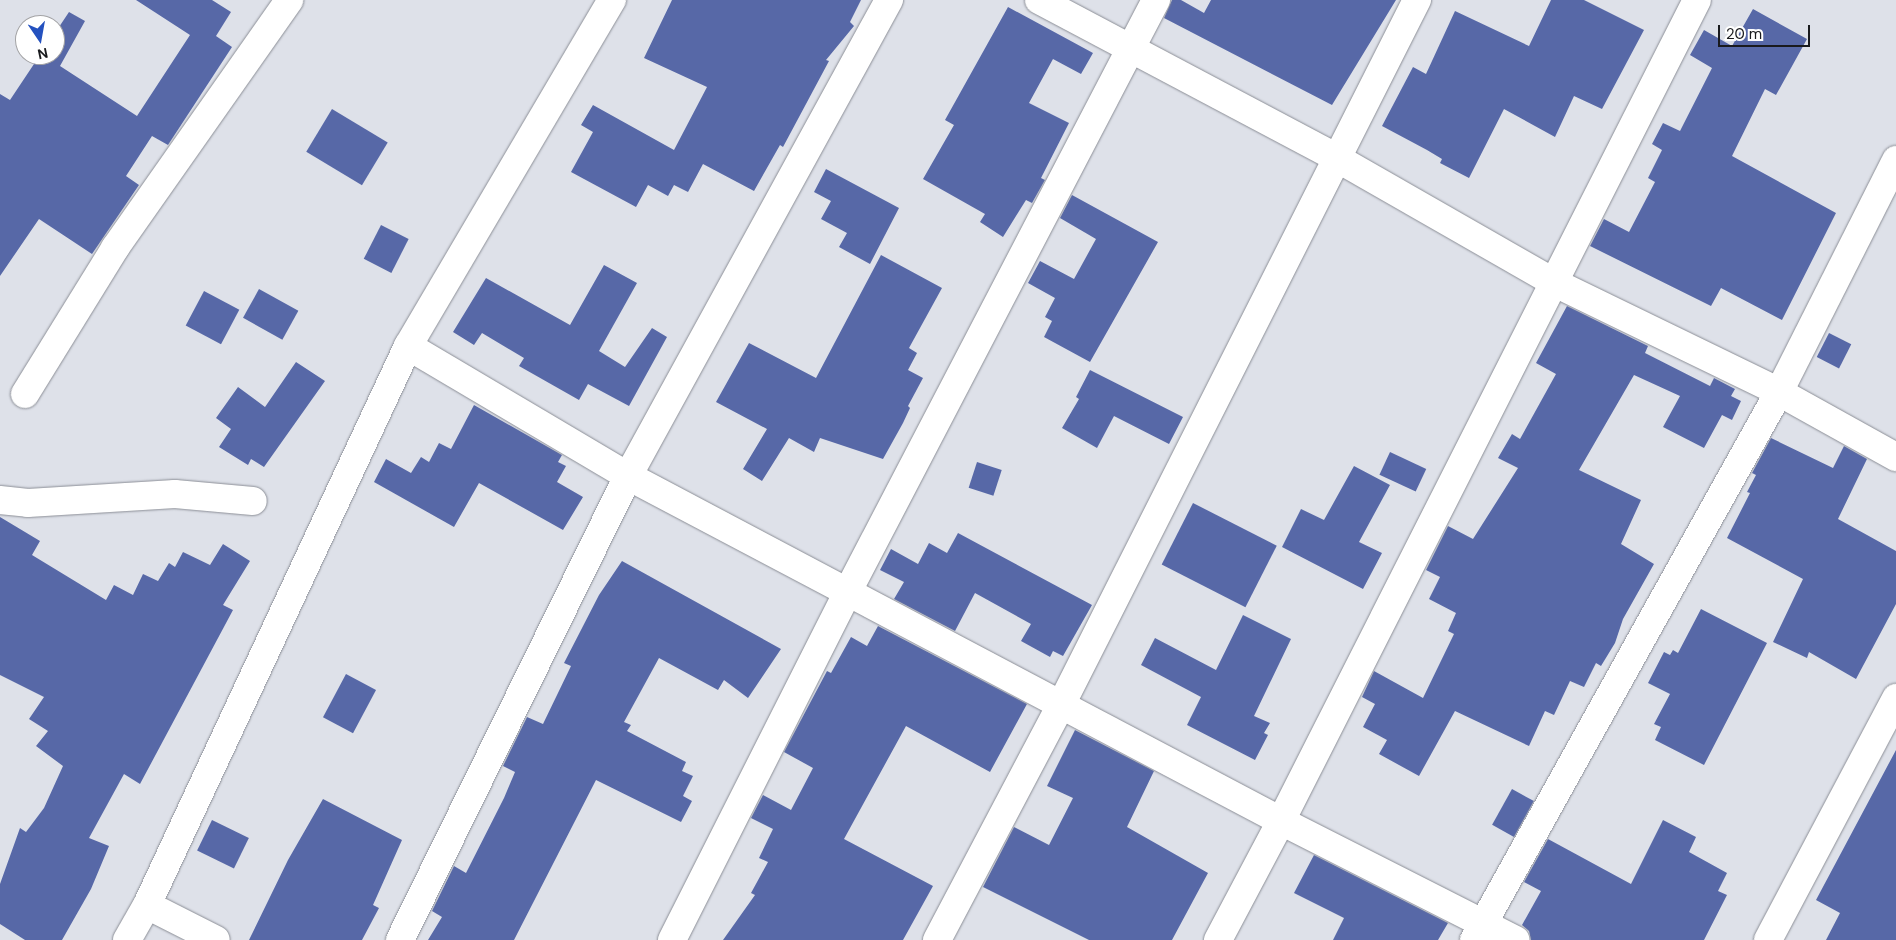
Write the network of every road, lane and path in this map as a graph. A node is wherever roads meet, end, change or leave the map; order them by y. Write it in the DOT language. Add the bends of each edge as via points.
graph roads {
  1 [pos="289,0"];
  2 [pos="612,0"];
  3 [pos="889,0"];
  4 [pos="1039,0"];
  5 [pos="1156,0"];
  6 [pos="1417,0"];
  7 [pos="1697,0"];
  8 [pos="1131,49"];
  9 [pos="1335,157"];
  10 [pos="1896,160"];
  11 [pos="1556,283"];
  12 [pos="408,346"];
  13 [pos="1779,392"];
  14 [pos="26,394"];
  15 [pos="1896,457"];
  16 [pos="628,476"];
  17 [pos="0,500"];
  18 [pos="253,501"];
  19 [pos="847,593"];
  20 [pos="1896,698"];
  21 [pos="1061,705"];
  22 [pos="1281,821"];
  23 [pos="147,905"];
  24 [pos="1479,931"];
  25 [pos="127,940"];
  26 [pos="216,940"];
  27 [pos="400,940"];
  28 [pos="672,940"];
  29 [pos="937,940"];
  30 [pos="1218,940"];
  31 [pos="1516,940"];
  32 [pos="1768,940"];
  1 -- 14 [label="street" via="116,248"];
  2 -- 12 [label="street"];
  3 -- 16 [label="street"];
  4 -- 8 [label="street"];
  5 -- 8 [label="street"];
  6 -- 9 [label="street"];
  7 -- 11 [label="street"];
  8 -- 9 [label="street"];
  8 -- 19 [label="street"];
  9 -- 11 [label="street"];
  9 -- 21 [label="street"];
  10 -- 13 [label="street"];
  11 -- 13 [label="street"];
  11 -- 22 [label="street"];
  12 -- 16 [label="street"];
  12 -- 23 [label="street"];
  13 -- 15 [label="street"];
  13 -- 24 [label="street"];
  16 -- 19 [label="street"];
  16 -- 27 [label="street"];
  17 -- 18 [label="street" via="28,503 175,494"];
  19 -- 21 [label="street"];
  19 -- 28 [label="street"];
  20 -- 32 [label="street"];
  21 -- 22 [label="street"];
  21 -- 29 [label="street"];
  22 -- 24 [label="street"];
  22 -- 30 [label="street"];
  23 -- 25 [label="street"];
  23 -- 26 [label="street"];
  24 -- 31 [label="street"];
}
